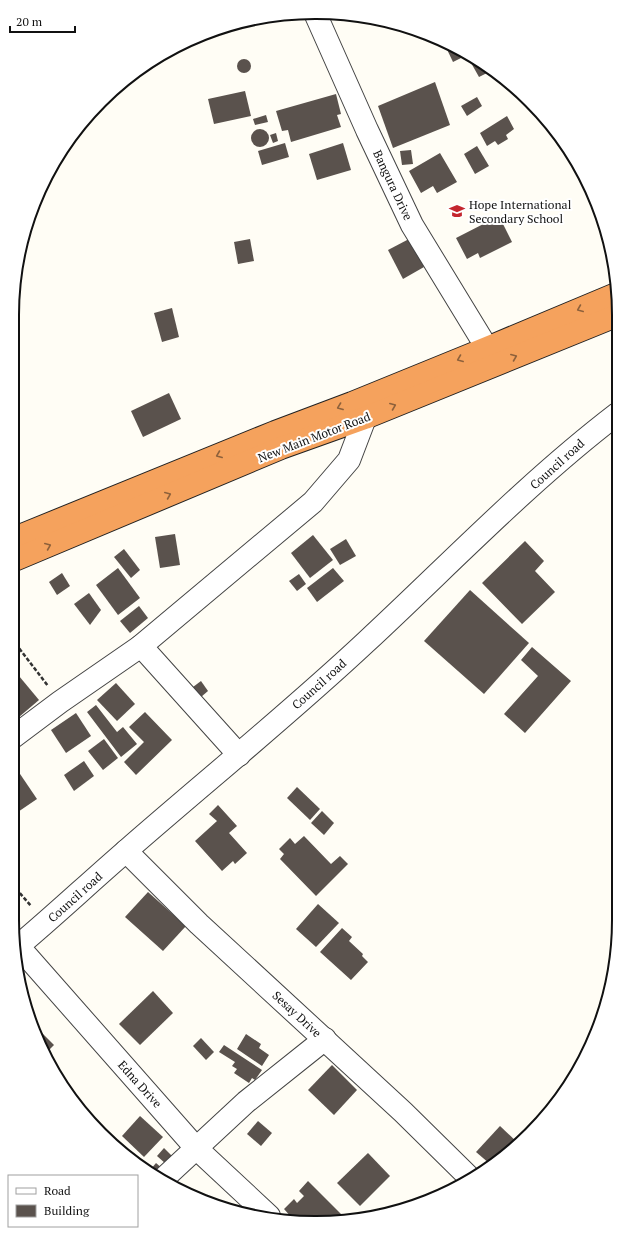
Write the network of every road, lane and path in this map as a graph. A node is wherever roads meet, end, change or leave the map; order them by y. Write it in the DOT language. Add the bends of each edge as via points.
graph roads {
  1 [pos="318,19"];
  2 [pos="611,296"];
  3 [pos="612,318"];
  4 [pos="487,348"];
  5 [pos="365,418"];
  6 [pos="612,418"];
  7 [pos="19,536"];
  8 [pos="19,558"];
  9 [pos="141,646"];
  10 [pos="19,647"];
  11 [pos="60,702"];
  12 [pos="19,733"];
  13 [pos="239,755"];
  14 [pos="126,851"];
  15 [pos="19,892"];
  16 [pos="45,924"];
  17 [pos="21,944"];
  18 [pos="21,952"];
  19 [pos="325,1039"];
  20 [pos="196,1148"];
  21 [pos="466,1174"];
  22 [pos="167,1176"];
  23 [pos="263,1211"];
  1 -- 4 [label="street, Bangura Drive" via="412,225"];
  2 -- 4 [label="highway, New Main Motor Road, one-way"];
  5 -- 3 [label="highway, New Main Motor Road, one-way"];
  4 -- 7 [label="highway, New Main Motor Road, one-way"];
  8 -- 5 [label="highway, New Main Motor Road, one-way" via="281,448"];
  5 -- 9 [label="street" via="348,460 313,502"];
  6 -- 13 [label="street, Council road" via="582,441 478,535 366,643"];
  9 -- 11 [label="street"];
  9 -- 13 [label="street"];
  10 -- 11 [label="path"];
  11 -- 12 [label="street"];
  13 -- 14 [label="street, Council road"];
  14 -- 16 [label="street, Council road"];
  14 -- 19 [label="street, Sesay Drive" via="199,924"];
  15 -- 16 [label="path"];
  16 -- 17 [label="street, Council road"];
  18 -- 20 [label="street, Edna Drive"];
  19 -- 20 [label="street" via="246,1102"];
  19 -- 21 [label="street, Sesay Drive"];
  20 -- 22 [label="street"];
  20 -- 23 [label="street, Edna Drive"];
}
